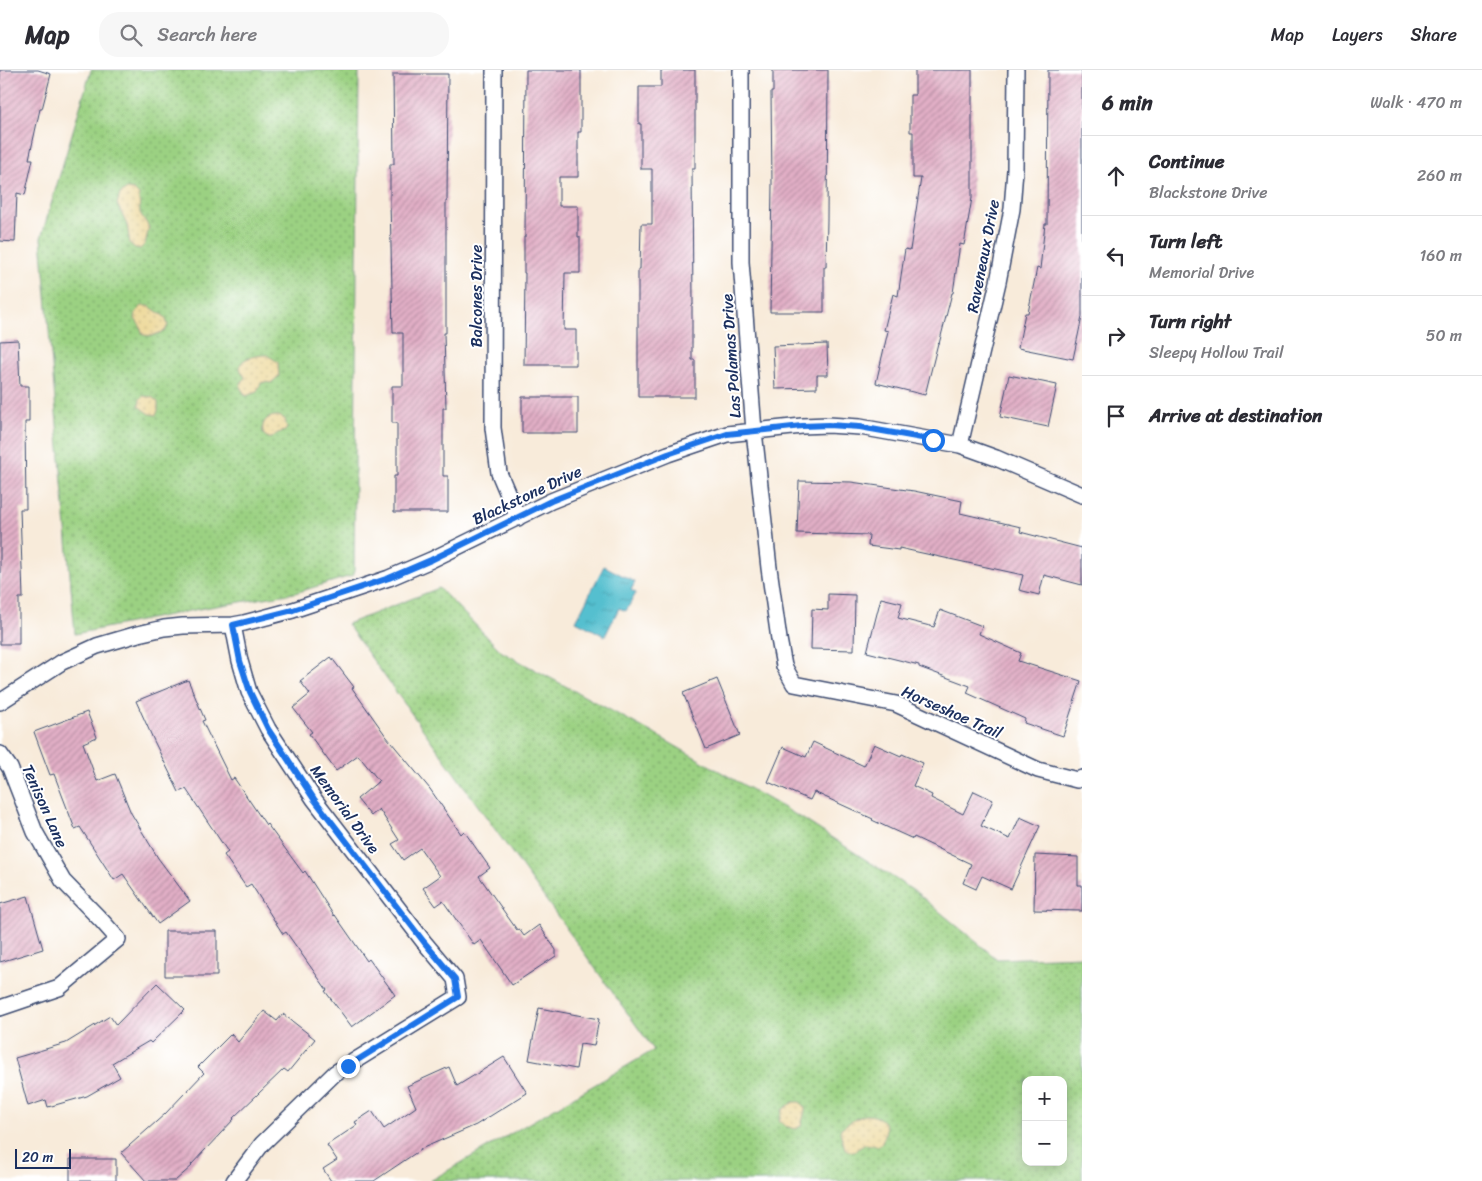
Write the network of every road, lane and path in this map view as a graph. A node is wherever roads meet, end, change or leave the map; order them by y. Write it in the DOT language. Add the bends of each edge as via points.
graph roads {
  1 [pos="494,70"];
  2 [pos="741,70"];
  3 [pos="1016,70"];
  4 [pos="754,431"];
  5 [pos="960,445"];
  6 [pos="1082,495"];
  7 [pos="518,518"];
  8 [pos="233,625"];
  9 [pos="784,666"];
  10 [pos="0,702"];
  11 [pos="0,754"];
  12 [pos="1082,778"];
  13 [pos="0,1008"];
  14 [pos="234,1181"];
  1 -- 7 [label="street, Balcones Drive" via="494,428 499,473"];
  2 -- 4 [label="street, Las Polamas Drive" via="741,262"];
  3 -- 5 [label="street, Raveneaux Drive" via="1012,209"];
  4 -- 5 [label="street, Blackstone Drive" via="828,425 860,427"];
  4 -- 7 [label="street, Blackstone Drive" via="727,434 668,454 551,501"];
  4 -- 9 [label="street, Las Polamas Drive"];
  5 -- 6 [label="street, Blackstone Drive"];
  7 -- 8 [label="street, Blackstone Drive" via="389,578 293,610"];
  8 -- 10 [label="street, Blackstone Drive" via="164,628 97,646 62,662"];
  8 -- 14 [label="street, Memorial Drive" via="250,692 268,729 314,799 455,979 458,997 335,1074 262,1144"];
  9 -- 12 [label="street, Horseshoe Trail" via="794,684 896,704 1038,770 1078,780"];
  11 -- 13 [label="street, Tenison Lane" via="10,768 35,832 62,881 118,939 59,988"];
}
